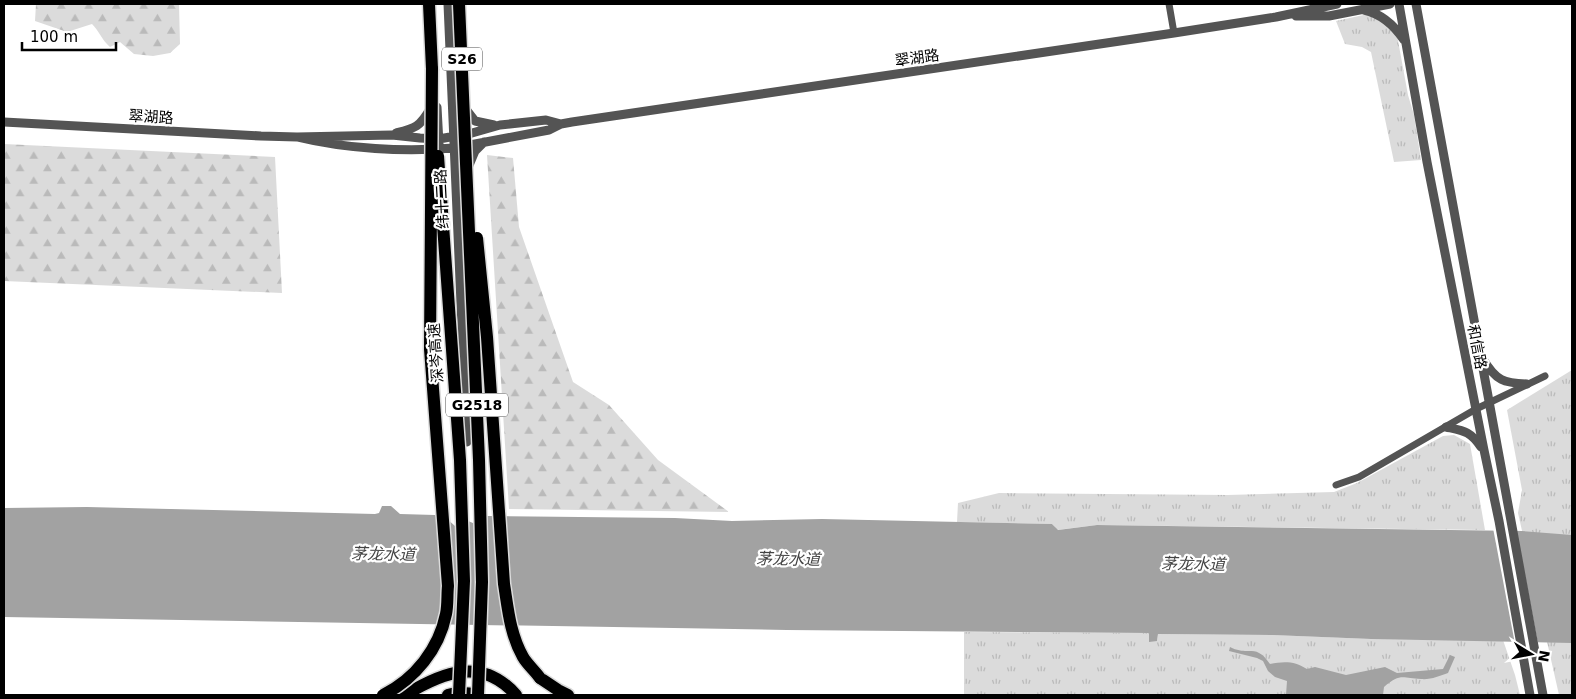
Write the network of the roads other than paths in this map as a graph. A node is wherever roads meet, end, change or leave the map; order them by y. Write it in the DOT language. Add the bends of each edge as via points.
graph roads {
  1 [pos="431,4"];
  2 [pos="448,4"];
  3 [pos="459,4"];
  4 [pos="1168,4"];
  5 [pos="1338,4"];
  6 [pos="1390,4"];
  7 [pos="1399,4"];
  8 [pos="1416,4"];
  9 [pos="1361,10"];
  10 [pos="1276,17"];
  11 [pos="1174,32"];
  12 [pos="1407,45"];
  13 [pos="432,69"];
  14 [pos="452,86"];
  15 [pos="437,96"];
  16 [pos="465,115"];
  17 [pos="4,122"];
  18 [pos="561,124"];
  19 [pos="500,125"];
  20 [pos="392,134"];
  21 [pos="454,136"];
  22 [pos="297,137"];
  23 [pos="439,139"];
  24 [pos="484,142"];
  25 [pos="401,148"];
  26 [pos="454,148"];
  27 [pos="439,149"];
  28 [pos="456,193"];
  29 [pos="443,221"];
  30 [pos="1480,355"];
  31 [pos="1545,376"];
  32 [pos="1527,384"];
  33 [pos="465,393"];
  34 [pos="1489,403"];
  35 [pos="1476,409"];
  36 [pos="1446,427"];
  37 [pos="467,442"];
  38 [pos="1484,450"];
  39 [pos="1336,485"];
  40 [pos="1529,693"];
  41 [pos="383,695"];
  42 [pos="405,695"];
  43 [pos="448,695"];
  44 [pos="459,695"];
  45 [pos="478,695"];
  46 [pos="516,695"];
  47 [pos="568,695"];
  48 [pos="1543,695"];
  1 -- 13 [label="highway, S26"];
  1 -- 15 [label="street"];
  2 -- 14 [label="street, 纬十二路"];
  3 -- 16 [label="highway, S26, bridge"];
  4 -- 11 [label="street"];
  5 -- 10 [label="street, 翠湖路"];
  6 -- 9 [label="street, 翠湖路"];
  7 -- 12 [label="street, 和信路"];
  8 -- 30 [label="street, 和信路"];
  9 -- 10 [label="street, 翠湖路" via="1329,16"];
  9 -- 12 [label="street" via="1384,18"];
  10 -- 11 [label="street, 翠湖路"];
  11 -- 18 [label="street, 翠湖路"];
  12 -- 35 [label="street, 和信路" via="1426,162"];
  13 -- 41 [label="highway, bridge" via="430,349 448,586 446,613 439,637 427,658 412,675"];
  13 -- 44 [label="highway, 深岑高速 / G2518, bridge" via="460,460 464,582"];
  14 -- 19 [label="street" via="475,122"];
  14 -- 21 [label="street, 纬十二路"];
  15 -- 20 [label="street" via="424,121 413,129"];
  15 -- 23 [label="street"];
  16 -- 45 [label="highway, G2518, bridge" via="482,582"];
  16 -- 47 [label="highway, bridge" via="487,337 508,613 512,632 524,658 540,678"];
  17 -- 22 [label="street, 翠湖路"];
  18 -- 19 [label="street, 翠湖路" via="546,120"];
  18 -- 24 [label="street, 翠湖路" via="548,130"];
  19 -- 21 [label="street, 翠湖路"];
  20 -- 22 [label="street, 翠湖路"];
  20 -- 23 [label="street, 翠湖路"];
  21 -- 23 [label="street, 翠湖路"];
  21 -- 26 [label="street, 纬十二路"];
  22 -- 25 [label="street, 翠湖路" via="323,144"];
  23 -- 27 [label="street"];
  24 -- 26 [label="street, 翠湖路"];
  24 -- 28 [label="street" via="475,151"];
  25 -- 27 [label="street, 翠湖路"];
  25 -- 29 [label="street" via="422,152 430,161"];
  26 -- 27 [label="street, 翠湖路"];
  26 -- 28 [label="street, 纬十二路"];
  27 -- 29 [label="street"];
  28 -- 33 [label="street, 纬十二路"];
  29 -- 33 [label="street" via="451,393"];
  30 -- 32 [label="street" via="1494,375 1503,381"];
  30 -- 34 [label="street, 和信路"];
  31 -- 32 [label="street"];
  32 -- 34 [label="street"];
  33 -- 37 [label="street, 纬十二路"];
  34 -- 35 [label="street"];
  34 -- 48 [label="street, 和信路"];
  35 -- 36 [label="street"];
  35 -- 38 [label="street, 和信路"];
  36 -- 38 [label="street" via="1467,432"];
  36 -- 39 [label="street" via="1359,476"];
  38 -- 40 [label="street, 和信路"];
  42 -- 46 [label="highway, bridge" via="437,677 455,672 474,672 494,677"];
  43 -- 45 [label="highway"];
}
